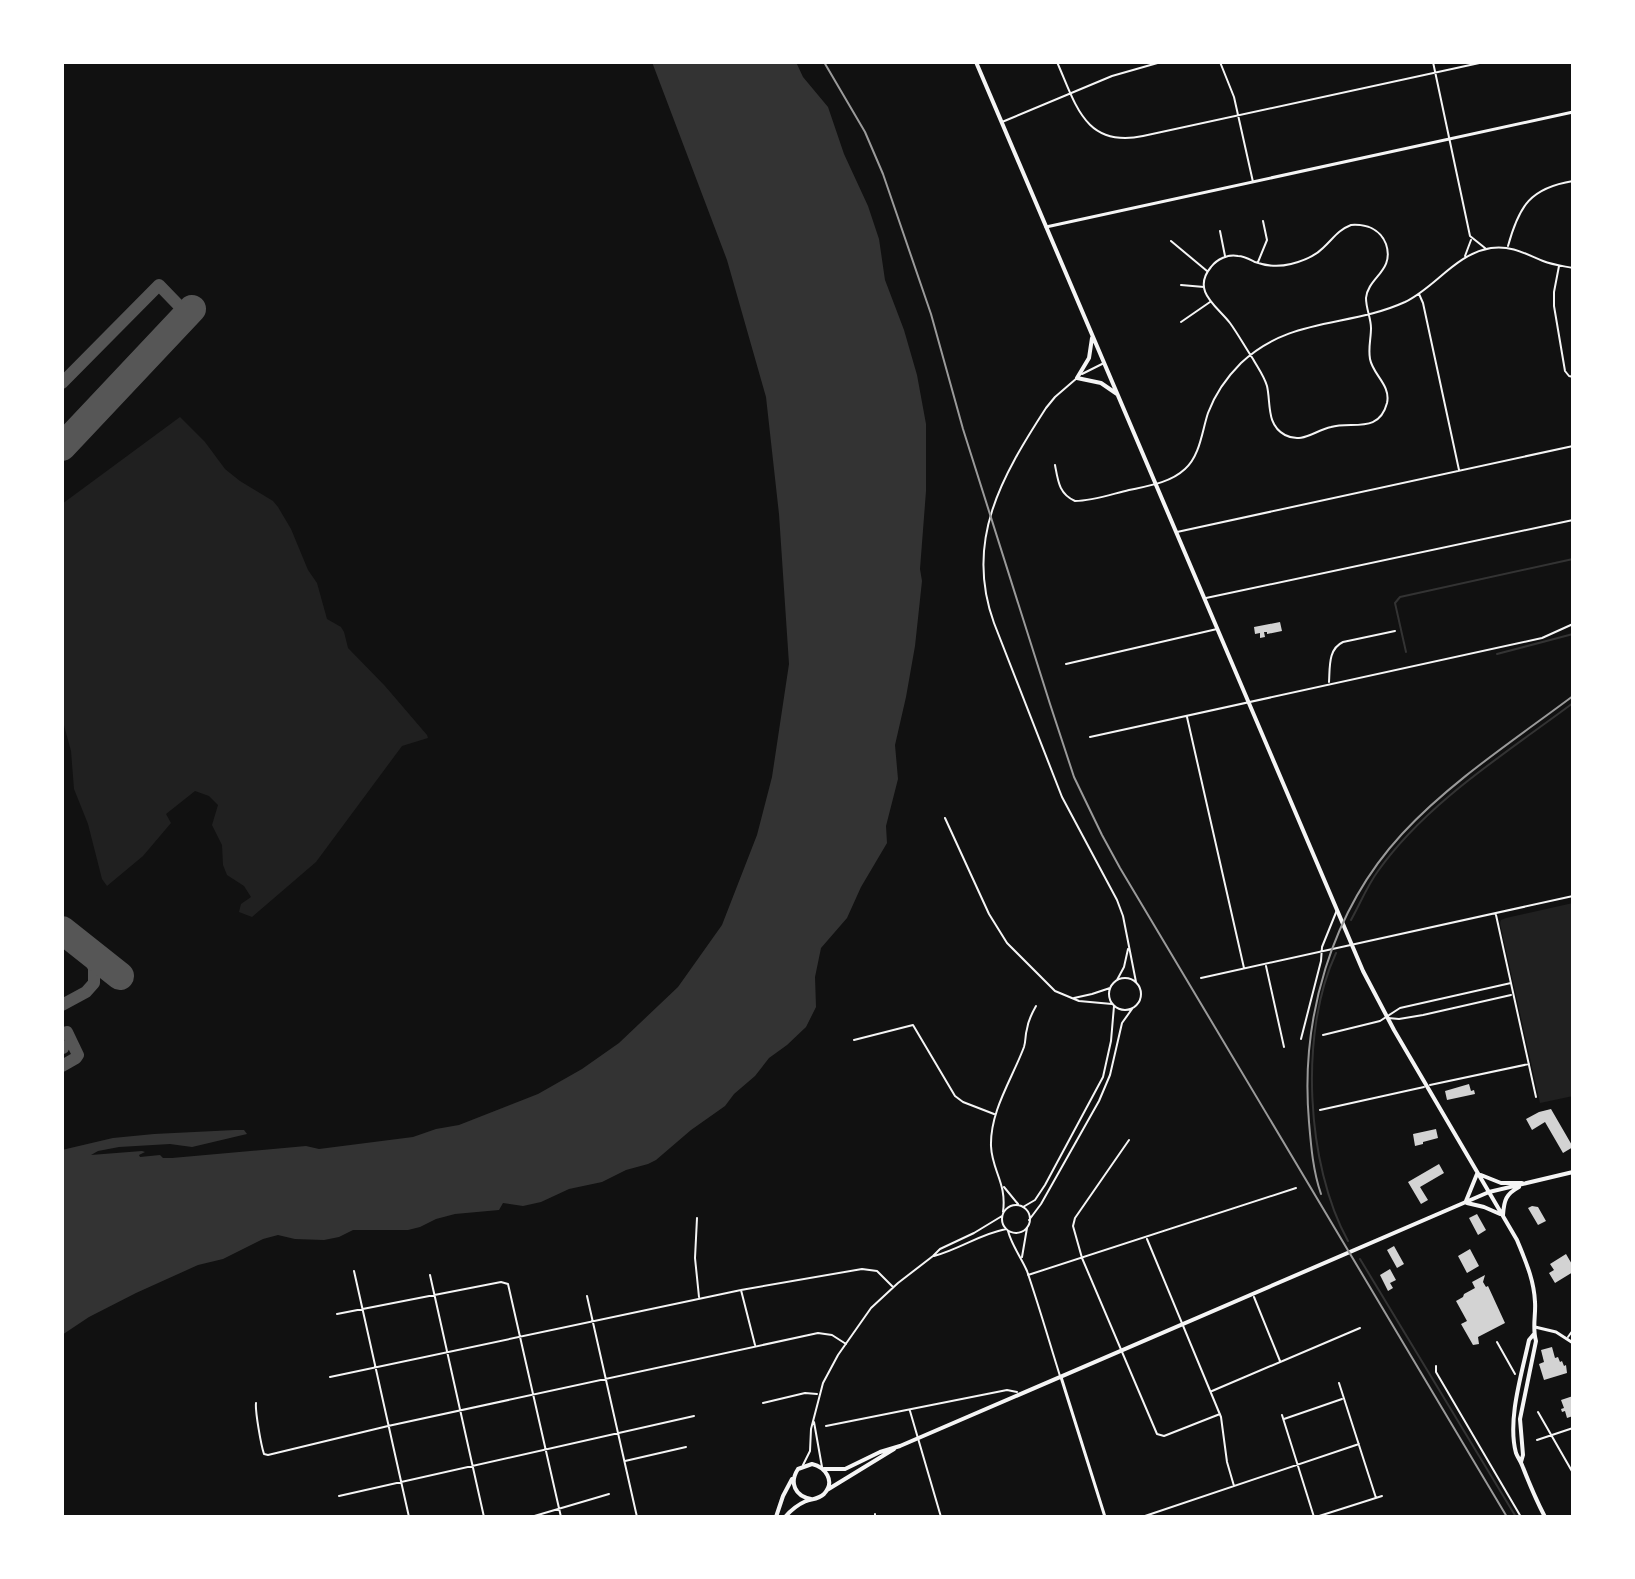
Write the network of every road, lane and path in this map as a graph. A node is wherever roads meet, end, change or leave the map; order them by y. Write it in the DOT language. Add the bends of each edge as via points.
graph roads {
  1 [pos="976,62"];
  2 [pos="1057,62"];
  3 [pos="1161,62"];
  4 [pos="1220,62"];
  5 [pos="1433,62"];
  6 [pos="1484,62"];
  7 [pos="1435,73"];
  8 [pos="1071,93"];
  9 [pos="1573,112"];
  10 [pos="1238,116"];
  11 [pos="1001,123"];
  12 [pos="1449,139"];
  13 [pos="1573,181"];
  14 [pos="1253,183"];
  15 [pos="1263,221"];
  16 [pos="1046,227"];
  17 [pos="1220,231"];
  18 [pos="1470,236"];
  19 [pos="1171,241"];
  20 [pos="1507,247"];
  21 [pos="1486,249"];
  22 [pos="1226,257"];
  23 [pos="1465,258"];
  24 [pos="1258,263"];
  25 [pos="1559,265"];
  26 [pos="1573,268"];
  27 [pos="1208,271"];
  28 [pos="1181,285"];
  29 [pos="1205,287"];
  30 [pos="1419,294"];
  31 [pos="1210,302"];
  32 [pos="1368,314"];
  33 [pos="1181,322"];
  34 [pos="1092,335"];
  35 [pos="1250,355"];
  36 [pos="1104,363"];
  37 [pos="1573,377"];
  38 [pos="1077,378"];
  39 [pos="1118,396"];
  40 [pos="1573,446"];
  41 [pos="1055,465"];
  42 [pos="1459,471"];
  43 [pos="1156,485"];
  44 [pos="1573,520"];
  45 [pos="1176,533"];
  46 [pos="1204,598"];
  47 [pos="1573,624"];
  48 [pos="1218,629"];
  49 [pos="1395,631"];
  50 [pos="1066,664"];
  51 [pos="1329,683"];
  52 [pos="1249,702"];
  53 [pos="1186,715"];
  54 [pos="1090,737"];
  55 [pos="945,818"];
  56 [pos="1573,896"];
  57 [pos="1337,910"];
  58 [pos="1495,913"];
  59 [pos="1352,945"];
  60 [pos="1128,948"];
  61 [pos="1321,952"];
  62 [pos="1266,964"];
  63 [pos="1244,969"];
  64 [pos="1201,978"];
  65 [pos="1117,980"];
  66 [pos="1136,982"];
  67 [pos="1511,983"];
  68 [pos="1110,988"];
  69 [pos="1514,995"];
  70 [pos="1073,998"];
  71 [pos="1113,1005"];
  72 [pos="1036,1006"];
  73 [pos="1132,1009"];
  74 [pos="1387,1018"];
  75 [pos="1323,1035"];
  76 [pos="1301,1039"];
  77 [pos="854,1040"];
  78 [pos="1284,1047"];
  79 [pos="1529,1064"];
  80 [pos="1426,1086"];
  81 [pos="1536,1097"];
  82 [pos="1320,1110"];
  83 [pos="995,1114"];
  84 [pos="1129,1140"];
  85 [pos="1573,1172"];
  86 [pos="1477,1174"];
  87 [pos="1529,1183"];
  88 [pos="1003,1187"];
  89 [pos="1296,1188"];
  90 [pos="1489,1192"];
  91 [pos="1465,1202"];
  92 [pos="1022,1207"];
  93 [pos="1003,1214"];
  94 [pos="1503,1215"];
  95 [pos="697,1218"];
  96 [pos="1029,1220"];
  97 [pos="1028,1225"];
  98 [pos="1007,1230"];
  99 [pos="1147,1238"];
  100 [pos="933,1256"];
  101 [pos="1022,1258"];
  102 [pos="1082,1258"];
  103 [pos="354,1271"];
  104 [pos="430,1275"];
  105 [pos="1028,1275"];
  106 [pos="893,1287"];
  107 [pos="741,1290"];
  108 [pos="1253,1294"];
  109 [pos="434,1295"];
  110 [pos="587,1296"];
  111 [pos="700,1298"];
  112 [pos="362,1309"];
  113 [pos="337,1314"];
  114 [pos="592,1321"];
  115 [pos="1182,1324"];
  116 [pos="1535,1327"];
  117 [pos="1360,1328"];
  118 [pos="1573,1330"];
  119 [pos="519,1337"];
  120 [pos="1567,1338"];
  121 [pos="1497,1342"];
  122 [pos="1573,1343"];
  123 [pos="846,1344"];
  124 [pos="755,1346"];
  125 [pos="1122,1350"];
  126 [pos="447,1352"];
  127 [pos="1281,1362"];
  128 [pos="1436,1366"];
  129 [pos="375,1368"];
  130 [pos="1515,1374"];
  131 [pos="330,1377"];
  132 [pos="1061,1377"];
  133 [pos="606,1380"];
  134 [pos="1339,1383"];
  135 [pos="1211,1392"];
  136 [pos="820,1395"];
  137 [pos="1019,1395"];
  138 [pos="533,1396"];
  139 [pos="1344,1399"];
  140 [pos="256,1403"];
  141 [pos="763,1403"];
  142 [pos="909,1409"];
  143 [pos="460,1411"];
  144 [pos="1538,1412"];
  145 [pos="1220,1414"];
  146 [pos="1282,1415"];
  147 [pos="694,1416"];
  148 [pos="1283,1419"];
  149 [pos="814,1421"];
  150 [pos="388,1426"];
  151 [pos="826,1426"];
  152 [pos="1573,1428"];
  153 [pos="618,1433"];
  154 [pos="1551,1435"];
  155 [pos="918,1438"];
  156 [pos="1537,1440"];
  157 [pos="1359,1444"];
  158 [pos="900,1446"];
  159 [pos="686,1447"];
  160 [pos="545,1449"];
  161 [pos="624,1461"];
  162 [pos="1297,1465"];
  163 [pos="472,1466"];
  164 [pos="802,1466"];
  165 [pos="823,1468"];
  166 [pos="1573,1473"];
  167 [pos="794,1477"];
  168 [pos="401,1482"];
  169 [pos="1234,1486"];
  170 [pos="826,1491"];
  171 [pos="609,1494"];
  172 [pos="339,1496"];
  173 [pos="1382,1496"];
  174 [pos="1376,1498"];
  175 [pos="811,1499"];
  176 [pos="559,1510"];
  177 [pos="409,1517"];
  178 [pos="484,1517"];
  179 [pos="531,1517"];
  180 [pos="561,1517"];
  181 [pos="637,1517"];
  182 [pos="776,1517"];
  183 [pos="785,1517"];
  184 [pos="941,1517"];
  185 [pos="1105,1517"];
  186 [pos="1142,1517"];
  187 [pos="1314,1517"];
  188 [pos="1521,1517"];
  189 [pos="1545,1517"];
  1 -- 11 [label="main road"];
  2 -- 8 [label="street"];
  3 -- 8 [label="street"];
  4 -- 10 [label="street"];
  5 -- 7 [label="street"];
  6 -- 7 [label="street"];
  7 -- 10 [label="street"];
  7 -- 12 [label="street"];
  8 -- 10 [label="street" via="1090,126 1118,139"];
  8 -- 11 [label="street"];
  9 -- 12 [label="street"];
  10 -- 14 [label="street"];
  11 -- 16 [label="main road"];
  12 -- 14 [label="street"];
  12 -- 18 [label="street"];
  13 -- 20 [label="street" via="1532,196 1516,218"];
  14 -- 16 [label="street"];
  15 -- 24 [label="street" via="1267,240"];
  16 -- 34 [label="main road"];
  17 -- 22 [label="street"];
  18 -- 21 [label="street"];
  18 -- 23 [label="street"];
  19 -- 27 [label="street"];
  20 -- 21 [label="street"];
  20 -- 25 [label="street"];
  21 -- 23 [label="street"];
  22 -- 24 [label="street"];
  22 -- 27 [label="street"];
  23 -- 30 [label="street"];
  24 -- 32 [label="street" via="1294,263 1320,251 1346,227 1373,228 1385,243 1387,258 1368,291"];
  25 -- 26 [label="street"];
  25 -- 37 [label="street" via="1554,306 1565,371"];
  27 -- 29 [label="street"];
  28 -- 29 [label="street"];
  29 -- 31 [label="street"];
  30 -- 32 [label="street"];
  30 -- 42 [label="street"];
  31 -- 33 [label="street"];
  31 -- 35 [label="street"];
  32 -- 35 [label="street" via="1291,332"];
  32 -- 35 [label="street" via="1370,359 1387,397 1380,416 1366,425 1333,426 1303,438 1283,434 1271,419 1267,386"];
  34 -- 36 [label="main road"];
  34 -- 38 [label="main road" via="1089,358"];
  35 -- 43 [label="street" via="1218,392 1188,467"];
  36 -- 38 [label="street"];
  36 -- 39 [label="main road"];
  38 -- 39 [label="main road" via="1101,383"];
  38 -- 60 [label="street" via="1036,423 993,506 982,559 984,586 1062,797 1117,900"];
  39 -- 43 [label="main road"];
  40 -- 42 [label="street"];
  41 -- 43 [label="street" via="1061,489 1075,501"];
  42 -- 45 [label="street"];
  43 -- 45 [label="main road"];
  44 -- 46 [label="street"];
  45 -- 46 [label="main road"];
  46 -- 48 [label="main road"];
  47 -- 51 [label="street" via="1535,640"];
  48 -- 50 [label="street"];
  48 -- 52 [label="main road"];
  49 -- 51 [label="street" via="1338,644"];
  51 -- 52 [label="street"];
  52 -- 53 [label="street"];
  52 -- 57 [label="main road"];
  53 -- 54 [label="street"];
  53 -- 63 [label="street"];
  55 -- 70 [label="street" via="1007,943 1055,991"];
  56 -- 58 [label="street"];
  57 -- 59 [label="main road"];
  57 -- 61 [label="street"];
  58 -- 59 [label="street"];
  58 -- 67 [label="street"];
  59 -- 61 [label="street"];
  59 -- 74 [label="main road"];
  60 -- 65 [label="street"];
  60 -- 66 [label="street"];
  61 -- 62 [label="street"];
  61 -- 76 [label="street"];
  62 -- 63 [label="street"];
  62 -- 78 [label="street"];
  63 -- 64 [label="street"];
  65 -- 66 [label="street"];
  65 -- 68 [label="street"];
  66 -- 73 [label="street" via="1141,996"];
  67 -- 69 [label="street"];
  67 -- 74 [label="street" via="1400,1008"];
  68 -- 70 [label="street"];
  68 -- 71 [label="street"];
  69 -- 74 [label="street"];
  69 -- 79 [label="street"];
  70 -- 71 [label="street"];
  71 -- 73 [label="street"];
  71 -- 92 [label="street" via="1103,1077 1045,1185"];
  72 -- 83 [label="street"];
  73 -- 96 [label="street" via="1122,1023 1099,1101"];
  74 -- 75 [label="street"];
  74 -- 80 [label="main road"];
  77 -- 83 [label="street" via="913,1025 955,1096"];
  79 -- 80 [label="street"];
  79 -- 81 [label="street"];
  80 -- 82 [label="street"];
  80 -- 86 [label="main road"];
  83 -- 88 [label="street" via="991,1150"];
  84 -- 102 [label="street" via="1075,1218"];
  85 -- 87 [label="main road"];
  86 -- 87 [label="main road" via="1501,1183"];
  86 -- 90 [label="main road"];
  86 -- 91 [label="main road"];
  87 -- 90 [label="main road"];
  87 -- 94 [label="main road" via="1506,1196"];
  88 -- 92 [label="street"];
  88 -- 93 [label="street"];
  89 -- 99 [label="street"];
  90 -- 91 [label="main road"];
  90 -- 94 [label="main road"];
  91 -- 94 [label="main road"];
  91 -- 108 [label="main road"];
  92 -- 93 [label="street" via="1013,1205"];
  92 -- 96 [label="street"];
  93 -- 98 [label="street"];
  93 -- 100 [label="street"];
  94 -- 116 [label="main road" via="1532,1279"];
  95 -- 111 [label="street"];
  96 -- 97 [label="street"];
  97 -- 98 [label="street" via="1017,1233"];
  97 -- 101 [label="street"];
  98 -- 100 [label="street"];
  98 -- 101 [label="street"];
  99 -- 102 [label="street"];
  99 -- 115 [label="street"];
  100 -- 106 [label="street"];
  101 -- 105 [label="street"];
  102 -- 105 [label="street"];
  102 -- 125 [label="street"];
  103 -- 112 [label="street"];
  104 -- 109 [label="street"];
  105 -- 132 [label="street"];
  106 -- 107 [label="street" via="881,1273 868,1269"];
  106 -- 123 [label="street"];
  107 -- 111 [label="street"];
  107 -- 124 [label="street"];
  108 -- 115 [label="main road"];
  108 -- 127 [label="street"];
  109 -- 112 [label="street"];
  109 -- 119 [label="street" via="508,1284"];
  109 -- 126 [label="street"];
  110 -- 114 [label="street"];
  111 -- 114 [label="street"];
  112 -- 113 [label="street"];
  112 -- 129 [label="street"];
  114 -- 119 [label="street"];
  114 -- 133 [label="street"];
  115 -- 125 [label="main road"];
  115 -- 135 [label="street"];
  116 -- 120 [label="street"];
  116 -- 189 [label="main road" via="1514,1418 1515,1446"];
  117 -- 127 [label="street"];
  118 -- 120 [label="street"];
  119 -- 126 [label="street"];
  119 -- 138 [label="street"];
  120 -- 122 [label="street"];
  121 -- 130 [label="street"];
  123 -- 124 [label="street" via="823,1333"];
  123 -- 136 [label="street"];
  124 -- 133 [label="street"];
  125 -- 132 [label="main road"];
  125 -- 145 [label="street" via="1159,1436"];
  126 -- 129 [label="street"];
  126 -- 143 [label="street"];
  127 -- 135 [label="street"];
  128 -- 188 [label="street"];
  129 -- 131 [label="street"];
  129 -- 150 [label="street"];
  132 -- 137 [label="main road"];
  132 -- 185 [label="street"];
  133 -- 138 [label="street"];
  133 -- 153 [label="street"];
  134 -- 139 [label="street"];
  135 -- 145 [label="street"];
  136 -- 141 [label="street" via="805,1393"];
  136 -- 149 [label="street"];
  137 -- 142 [label="street" via="1007,1390"];
  137 -- 155 [label="main road"];
  138 -- 143 [label="street"];
  138 -- 160 [label="street"];
  139 -- 148 [label="street"];
  139 -- 157 [label="street"];
  140 -- 150 [label="street" via="265,1454"];
  142 -- 151 [label="street"];
  142 -- 155 [label="street"];
  143 -- 150 [label="street"];
  143 -- 163 [label="street"];
  144 -- 154 [label="street"];
  145 -- 169 [label="street"];
  146 -- 148 [label="street"];
  147 -- 153 [label="street"];
  148 -- 162 [label="street"];
  149 -- 164 [label="street"];
  149 -- 165 [label="street"];
  150 -- 168 [label="street"];
  152 -- 154 [label="street"];
  153 -- 160 [label="street"];
  153 -- 161 [label="street"];
  154 -- 156 [label="street"];
  154 -- 166 [label="street"];
  155 -- 158 [label="main road"];
  155 -- 184 [label="street"];
  157 -- 162 [label="street"];
  157 -- 174 [label="street"];
  158 -- 165 [label="main road" via="845,1469"];
  158 -- 170 [label="main road"];
  159 -- 161 [label="street"];
  160 -- 163 [label="street"];
  160 -- 176 [label="street"];
  161 -- 181 [label="street"];
  162 -- 169 [label="street"];
  162 -- 187 [label="street"];
  163 -- 168 [label="street"];
  163 -- 178 [label="street"];
  164 -- 165 [label="main road"];
  164 -- 167 [label="main road"];
  165 -- 170 [label="main road"];
  167 -- 175 [label="main road" via="797,1493"];
  167 -- 182 [label="main road"];
  168 -- 172 [label="street"];
  168 -- 177 [label="street"];
  169 -- 186 [label="street"];
  170 -- 175 [label="main road"];
  171 -- 176 [label="street"];
  173 -- 174 [label="street"];
  174 -- 187 [label="street"];
  175 -- 183 [label="main road"];
  176 -- 179 [label="street"];
  176 -- 180 [label="street"];
}
